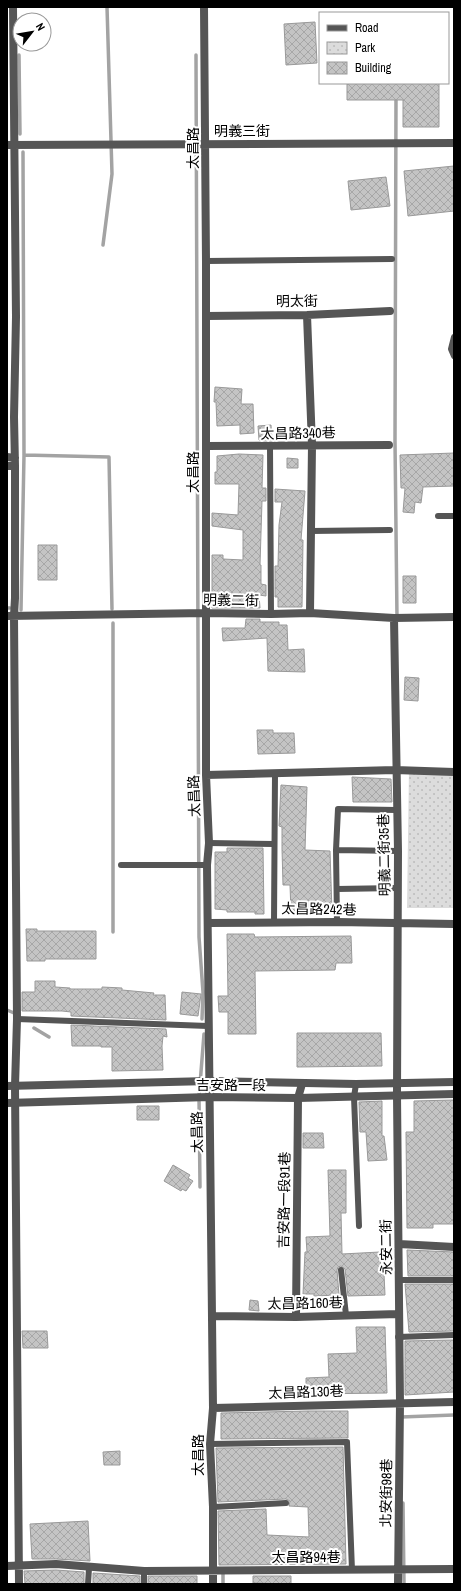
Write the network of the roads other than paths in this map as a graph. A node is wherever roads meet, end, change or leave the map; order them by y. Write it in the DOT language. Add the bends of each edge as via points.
graph roads {
  1 [pos="13,7"];
  2 [pos="204,7"];
  3 [pos="454,143"];
  4 [pos="206,144"];
  5 [pos="11,145"];
  6 [pos="392,259"];
  7 [pos="206,261"];
  8 [pos="390,310"];
  9 [pos="307,315"];
  10 [pos="206,316"];
  11 [pos="454,337"];
  12 [pos="454,356"];
  13 [pos="10,417"];
  14 [pos="312,445"];
  15 [pos="390,445"];
  16 [pos="206,446"];
  17 [pos="270,447"];
  18 [pos="11,457"];
  19 [pos="11,466"];
  20 [pos="438,516"];
  21 [pos="454,516"];
  22 [pos="390,530"];
  23 [pos="310,532"];
  24 [pos="206,613"];
  25 [pos="310,613"];
  26 [pos="271,614"];
  27 [pos="10,616"];
  28 [pos="454,617"];
  29 [pos="394,618"];
  30 [pos="395,770"];
  31 [pos="454,772"];
  32 [pos="275,774"];
  33 [pos="206,775"];
  34 [pos="396,810"];
  35 [pos="208,843"];
  36 [pos="274,844"];
  37 [pos="336,850"];
  38 [pos="398,851"];
  39 [pos="121,865"];
  40 [pos="207,865"];
  41 [pos="397,888"];
  42 [pos="337,889"];
  43 [pos="274,922"];
  44 [pos="337,922"];
  45 [pos="208,923"];
  46 [pos="398,923"];
  47 [pos="454,924"];
  48 [pos="17,1019"];
  49 [pos="208,1026"];
  50 [pos="209,1081"];
  51 [pos="454,1082"];
  52 [pos="302,1084"];
  53 [pos="356,1084"];
  54 [pos="11,1086"];
  55 [pos="397,1090"];
  56 [pos="454,1094"];
  57 [pos="210,1097"];
  58 [pos="354,1097"];
  59 [pos="298,1098"];
  60 [pos="7,1103"];
  61 [pos="17,1103"];
  62 [pos="359,1226"];
  63 [pos="399,1244"];
  64 [pos="454,1248"];
  65 [pos="342,1270"];
  66 [pos="399,1280"];
  67 [pos="454,1280"];
  68 [pos="398,1314"];
  69 [pos="346,1315"];
  70 [pos="212,1316"];
  71 [pos="296,1317"];
  72 [pos="454,1335"];
  73 [pos="398,1337"];
  74 [pos="454,1402"];
  75 [pos="400,1403"];
  76 [pos="213,1408"];
  77 [pos="210,1444"];
  78 [pos="286,1504"];
  79 [pos="213,1507"];
  80 [pos="7,1566"];
  81 [pos="19,1566"];
  82 [pos="89,1568"];
  83 [pos="398,1569"];
  84 [pos="454,1569"];
  85 [pos="352,1570"];
  86 [pos="144,1571"];
  87 [pos="214,1571"];
  88 [pos="19,1584"];
  89 [pos="88,1584"];
  90 [pos="144,1584"];
  91 [pos="214,1584"];
  92 [pos="398,1584"];
  1 -- 5 [label="street"];
  2 -- 4 [label="street, 太昌路"];
  3 -- 4 [label="street, 明義三街"];
  4 -- 5 [label="street, 明義三街"];
  4 -- 7 [label="street, 太昌路"];
  5 -- 13 [label="street" via="16,317"];
  6 -- 7 [label="lane"];
  7 -- 10 [label="street, 太昌路"];
  8 -- 9 [label="street, 明太街"];
  9 -- 10 [label="street, 明太街"];
  9 -- 14 [label="street"];
  10 -- 16 [label="street, 太昌路"];
  11 -- 12 [label="lane" via="451,349"];
  13 -- 18 [label="street"];
  14 -- 15 [label="street, 太昌路340巷"];
  14 -- 17 [label="street, 太昌路340巷"];
  14 -- 23 [label="street"];
  16 -- 17 [label="street, 太昌路340巷"];
  16 -- 24 [label="street, 太昌路"];
  17 -- 26 [label="lane"];
  18 -- 19 [label="street"];
  19 -- 27 [label="street"];
  20 -- 21 [label="lane"];
  22 -- 23 [label="lane"];
  23 -- 25 [label="street"];
  24 -- 26 [label="street, 明義二街"];
  24 -- 27 [label="street, 明義二街"];
  24 -- 33 [label="street, 太昌路"];
  25 -- 26 [label="street, 明義二街"];
  25 -- 29 [label="street, 明義二街"];
  27 -- 48 [label="street"];
  28 -- 29 [label="street, 明義二街"];
  29 -- 30 [label="street, 明義二街35巷"];
  30 -- 31 [label="street"];
  30 -- 32 [label="street"];
  30 -- 34 [label="street, 明義二街35巷"];
  32 -- 33 [label="street"];
  32 -- 36 [label="lane"];
  33 -- 35 [label="street, 太昌路"];
  34 -- 37 [label="lane" via="338,809"];
  34 -- 38 [label="street, 明義二街35巷"];
  35 -- 36 [label="lane"];
  35 -- 40 [label="street, 太昌路"];
  36 -- 43 [label="lane"];
  37 -- 38 [label="lane"];
  37 -- 42 [label="lane"];
  38 -- 41 [label="street, 明義二街35巷"];
  39 -- 40 [label="lane"];
  40 -- 45 [label="street, 太昌路"];
  41 -- 42 [label="lane"];
  41 -- 46 [label="street, 明義二街35巷"];
  42 -- 44 [label="lane"];
  43 -- 44 [label="street, 太昌路242巷"];
  43 -- 45 [label="street, 太昌路242巷"];
  44 -- 46 [label="street, 太昌路242巷"];
  45 -- 49 [label="street, 太昌路"];
  46 -- 47 [label="street, 太昌路242巷"];
  46 -- 55 [label="street, 明義二街35巷"];
  48 -- 49 [label="lane"];
  48 -- 54 [label="street"];
  49 -- 50 [label="street, 太昌路"];
  50 -- 52 [label="street, 吉安路一段"];
  50 -- 54 [label="street, 吉安路一段"];
  50 -- 57 [label="street, 太昌路"];
  51 -- 55 [label="street, 吉安路一段"];
  52 -- 53 [label="street, 吉安路一段"];
  52 -- 59 [label="street, 吉安路一段91巷"];
  53 -- 55 [label="street, 吉安路一段"];
  53 -- 58 [label="lane"];
  54 -- 61 [label="street"];
  55 -- 56 [label="street, 吉安路一段"];
  55 -- 58 [label="street, 吉安路一段"];
  55 -- 63 [label="street, 永安二街"];
  57 -- 59 [label="street, 吉安路一段"];
  57 -- 61 [label="street, 吉安路一段"];
  57 -- 70 [label="street, 太昌路"];
  58 -- 59 [label="street, 吉安路一段"];
  58 -- 62 [label="lane"];
  59 -- 71 [label="street, 吉安路一段91巷"];
  60 -- 61 [label="street, 吉安路一段"];
  61 -- 81 [label="street"];
  63 -- 64 [label="street"];
  63 -- 66 [label="street, 永安二街"];
  65 -- 69 [label="lane"];
  66 -- 67 [label="lane"];
  66 -- 68 [label="street, 永安二街"];
  68 -- 69 [label="street, 太昌路160巷"];
  68 -- 73 [label="street, 永安二街"];
  69 -- 71 [label="street, 太昌路160巷"];
  70 -- 71 [label="street, 太昌路160巷"];
  70 -- 76 [label="street, 太昌路"];
  72 -- 73 [label="lane"];
  73 -- 75 [label="street, 永安二街"];
  74 -- 75 [label="street, 太昌路130巷"];
  75 -- 76 [label="street, 太昌路130巷"];
  75 -- 83 [label="street, 北安街98巷"];
  76 -- 77 [label="street, 太昌路"];
  77 -- 79 [label="street, 太昌路"];
  77 -- 85 [label="lane" via="347,1442"];
  78 -- 79 [label="lane"];
  79 -- 87 [label="street, 太昌路"];
  80 -- 81 [label="street, 太昌路94巷"];
  81 -- 82 [label="street, 太昌路94巷" via="56,1564"];
  81 -- 88 [label="street"];
  82 -- 86 [label="street, 太昌路94巷"];
  82 -- 89 [label="lane"];
  83 -- 84 [label="street, 太昌路94巷"];
  83 -- 85 [label="street, 太昌路94巷"];
  83 -- 92 [label="street, 北安街98巷"];
  85 -- 87 [label="street, 太昌路94巷"];
  86 -- 87 [label="street, 太昌路94巷"];
  86 -- 90 [label="lane"];
  87 -- 91 [label="street, 太昌路"];
}
